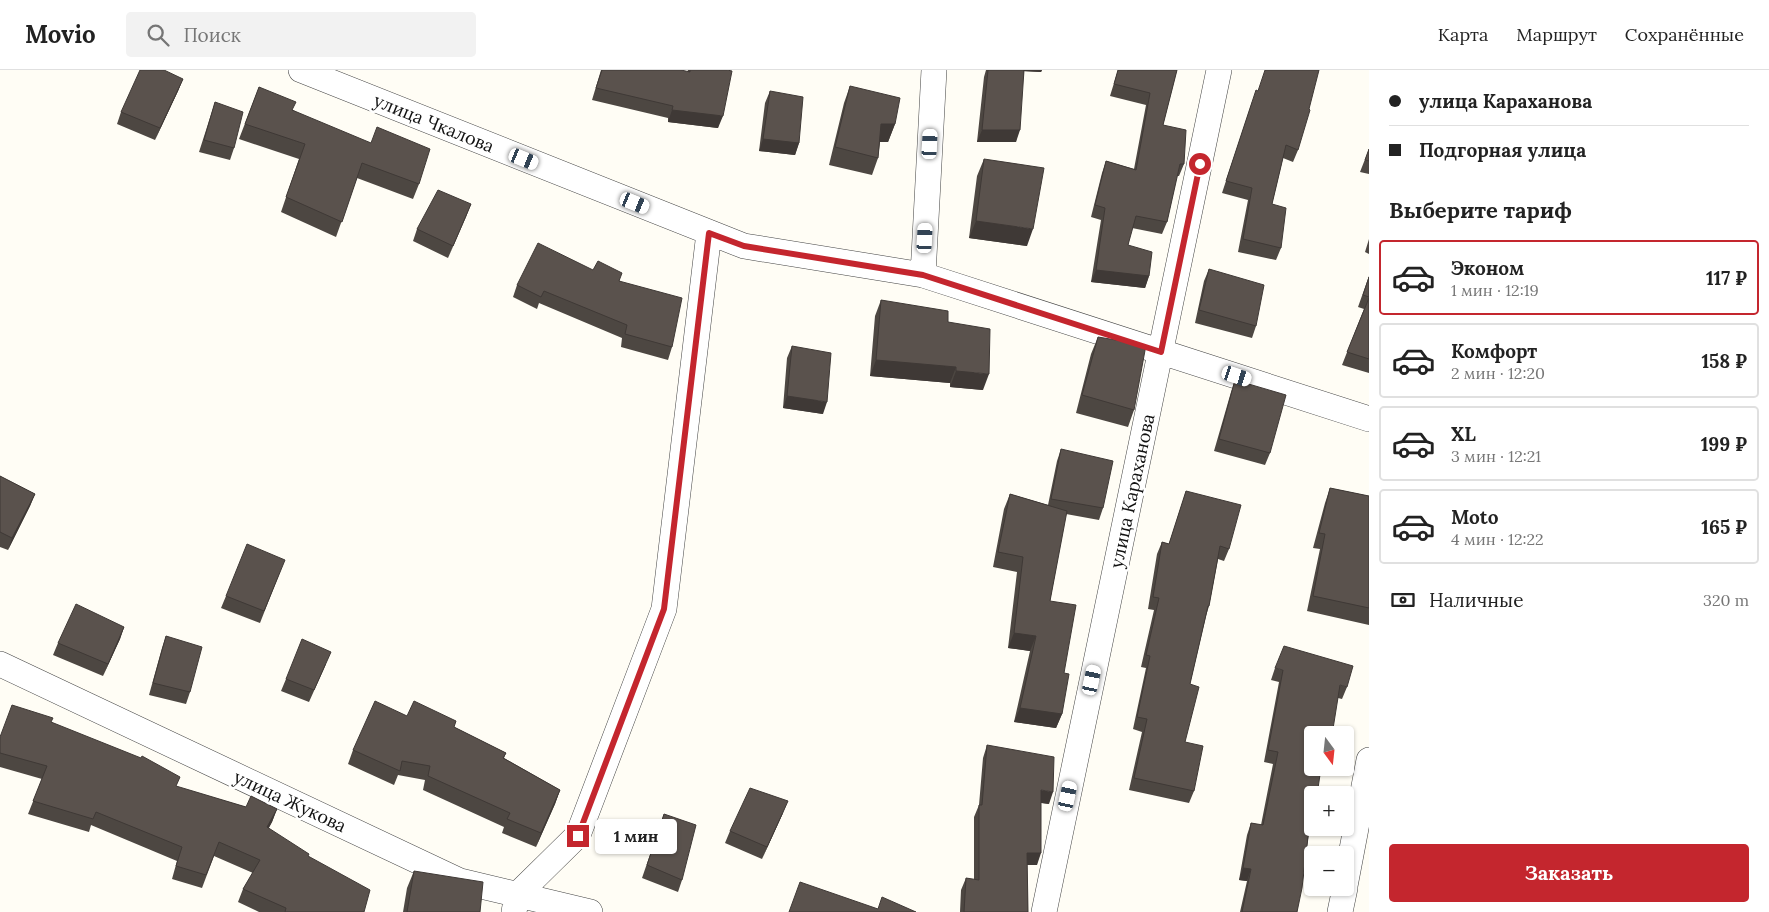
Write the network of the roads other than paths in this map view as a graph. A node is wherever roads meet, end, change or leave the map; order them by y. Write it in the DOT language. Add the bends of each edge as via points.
graph roads {
  1 [pos="301,70"];
  2 [pos="934,70"];
  3 [pos="1219,70"];
  4 [pos="709,233"];
  5 [pos="923,275"];
  6 [pos="1161,352"];
  7 [pos="1369,419"];
  8 [pos="0,664"];
  9 [pos="1369,760"];
  10 [pos="1353,846"];
  11 [pos="1343,896"];
  12 [pos="515,903"];
  13 [pos="590,912"];
  14 [pos="1044,912"];
  15 [pos="1340,912"];
  1 -- 4 [label="street, улица Чкалова"];
  2 -- 5 [label="street"];
  3 -- 6 [label="street, улица Караханова"];
  4 -- 5 [label="street, улица Чкалова" via="744,246"];
  4 -- 12 [label="street" via="664,609 578,836"];
  5 -- 6 [label="street, улица Чкалова"];
  6 -- 7 [label="street, улица Чкалова"];
  6 -- 14 [label="street, улица Караханова"];
  8 -- 12 [label="street, улица Жукова" via="460,881"];
  9 -- 10 [label="street"];
  11 -- 15 [label="street"];
  12 -- 13 [label="street, улица Жукова"];
}
